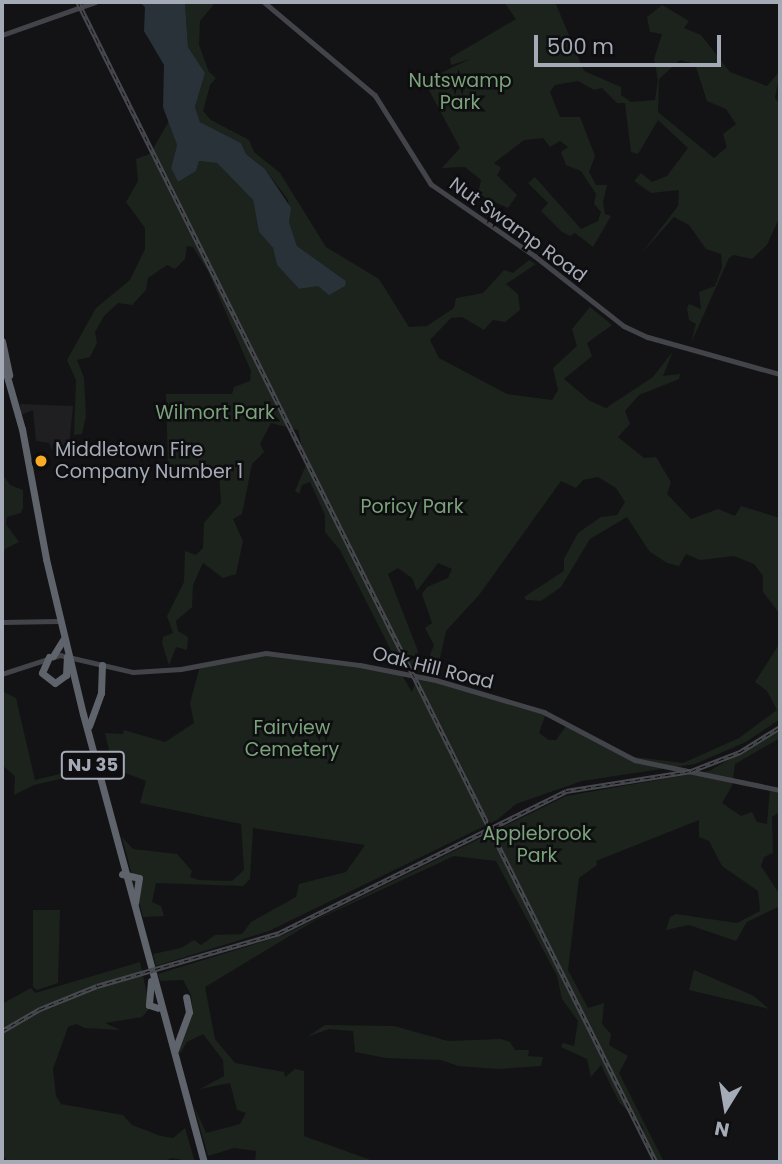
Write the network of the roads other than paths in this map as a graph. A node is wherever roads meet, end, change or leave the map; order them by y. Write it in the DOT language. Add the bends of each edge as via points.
graph roads {
  1 [pos="95,2"];
  2 [pos="264,2"];
  3 [pos="2,35"];
  4 [pos="2,341"];
  5 [pos="2,359"];
  6 [pos="780,374"];
  7 [pos="5,376"];
  8 [pos="58,621"];
  9 [pos="2,622"];
  10 [pos="63,640"];
  11 [pos="51,656"];
  12 [pos="69,656"];
  13 [pos="102,664"];
  14 [pos="2,674"];
  15 [pos="90,738"];
  16 [pos="780,790"];
  17 [pos="123,874"];
  18 [pos="186,997"];
  19 [pos="176,1062"];
  20 [pos="202,1162"];
  1 -- 3 [label="street"];
  2 -- 6 [label="street, Nut Swamp Road" via="370,90 431,184 535,256 624,326"];
  4 -- 7 [label="highway"];
  5 -- 7 [label="highway, NJ 35"];
  7 -- 8 [label="highway, NJ 35"];
  7 -- 12 [label="highway, NJ 35"];
  8 -- 9 [label="street"];
  8 -- 10 [label="highway, NJ 35"];
  10 -- 11 [label="highway"];
  10 -- 12 [label="highway, NJ 35"];
  11 -- 12 [label="street, Oak Hill Road"];
  11 -- 12 [label="highway" via="42,673 55,682 66,675"];
  11 -- 14 [label="street, Oak Hill Road"];
  12 -- 13 [label="street, Oak Hill Road"];
  12 -- 15 [label="highway, NJ 35"];
  12 -- 17 [label="highway, NJ 35"];
  13 -- 15 [label="highway" via="102,688 90,719"];
  13 -- 16 [label="street, Oak Hill Road" via="131,672 172,671 266,653 385,669 552,715 635,760"];
  15 -- 17 [label="highway, NJ 35"];
  17 -- 19 [label="highway" via="139,878 134,903"];
  17 -- 20 [label="highway, NJ 35" via="151,981 149,1004 158,1008"];
  18 -- 19 [label="highway" via="190,1012 176,1042"];
  19 -- 20 [label="highway"];
}
